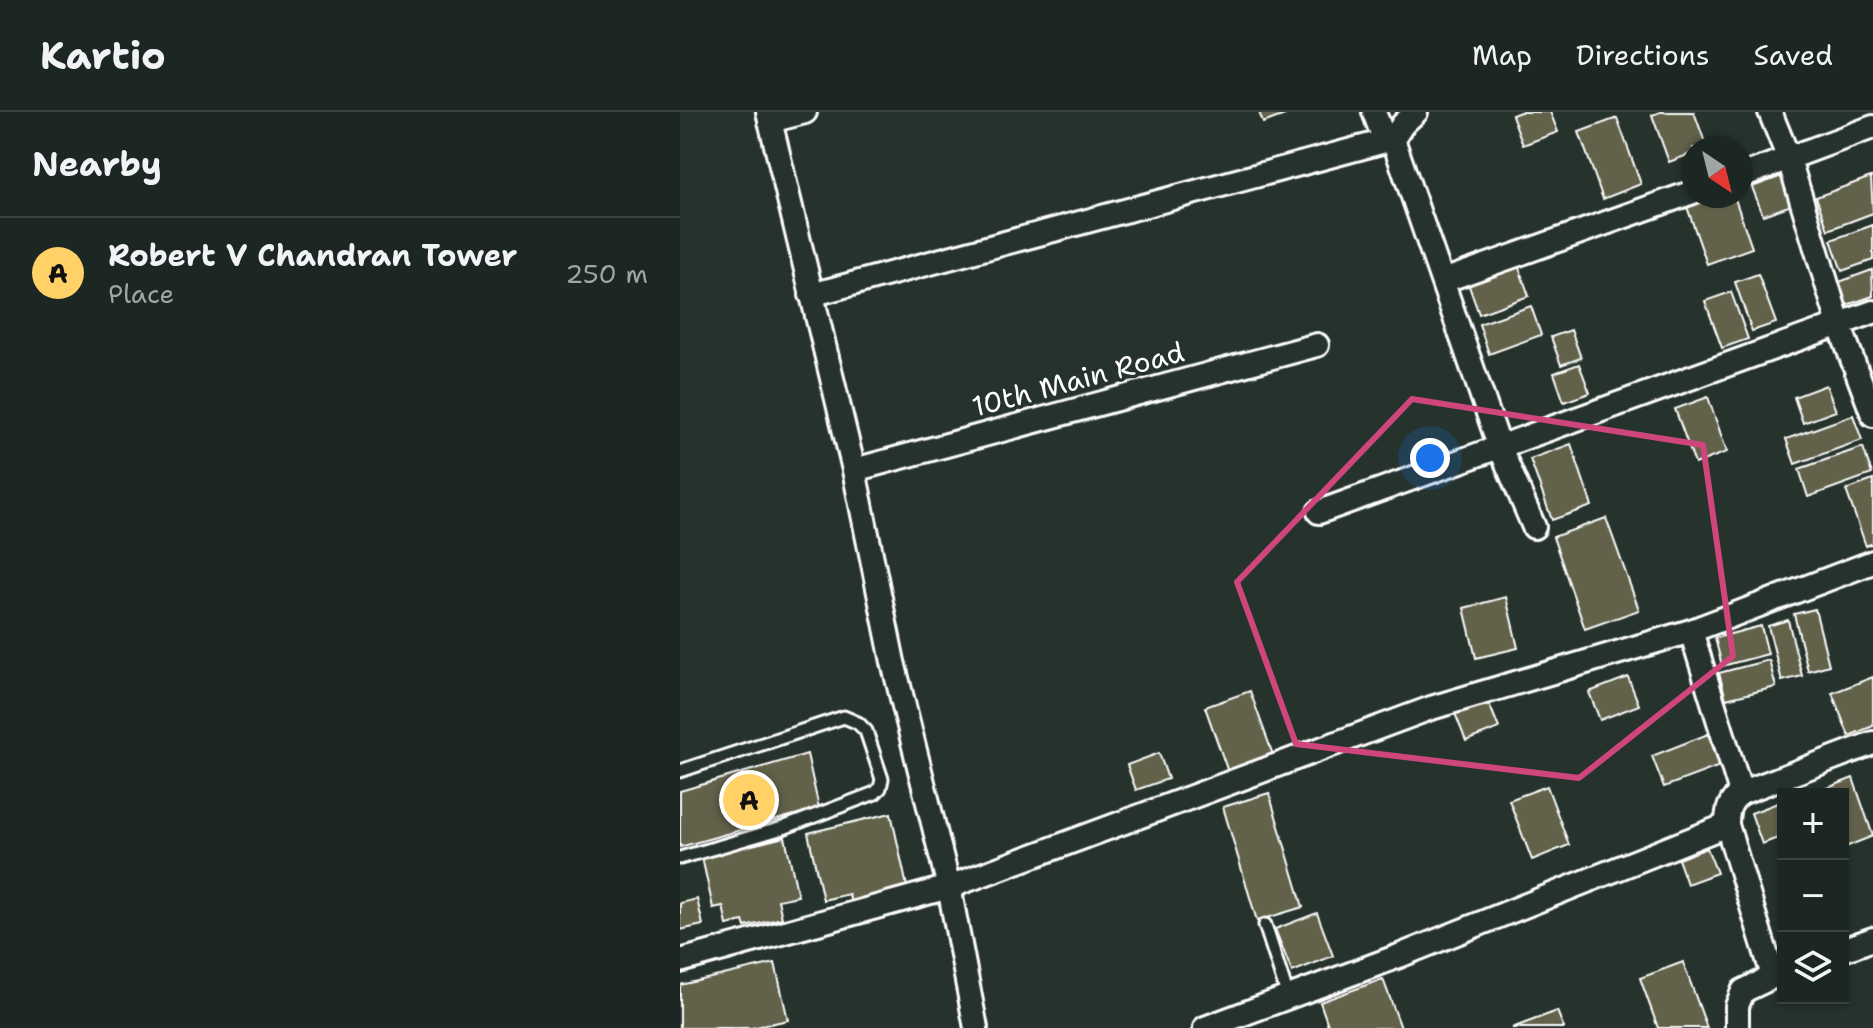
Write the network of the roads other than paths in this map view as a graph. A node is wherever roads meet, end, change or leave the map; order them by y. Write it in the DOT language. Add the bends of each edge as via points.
graph roads {
  1 [pos="805,112"];
  2 [pos="1374,112"];
  3 [pos="1416,112"];
  4 [pos="1770,112"];
  5 [pos="769,116"];
  6 [pos="1873,127"];
  7 [pos="1389,140"];
  8 [pos="1789,159"];
  9 [pos="1753,172"];
  10 [pos="1681,196"];
  11 [pos="1443,281"];
  12 [pos="811,295"];
  13 [pos="1873,312"];
  14 [pos="1839,324"];
  15 [pos="1317,345"];
  16 [pos="1873,415"];
  17 [pos="1499,445"];
  18 [pos="854,470"];
  19 [pos="1319,512"];
  20 [pos="1534,527"];
  21 [pos="1873,562"];
  22 [pos="1691,631"];
  23 [pos="1873,743"];
  24 [pos="680,771"];
  25 [pos="1741,793"];
  26 [pos="1727,825"];
  27 [pos="680,858"];
  28 [pos="949,887"];
  29 [pos="1265,925"];
  30 [pos="1873,939"];
  31 [pos="1849,948"];
  32 [pos="680,961"];
  33 [pos="1777,971"];
  34 [pos="1777,974"];
  35 [pos="1288,997"];
  36 [pos="976,1028"];
  37 [pos="1205,1028"];
  38 [pos="1737,1028"];
  1 -- 5 [label="street"];
  2 -- 7 [label="street"];
  3 -- 7 [label="street"];
  4 -- 8 [label="street"];
  5 -- 12 [label="street"];
  6 -- 8 [label="street"];
  7 -- 11 [label="street"];
  7 -- 12 [label="street"];
  8 -- 9 [label="street"];
  8 -- 14 [label="street"];
  10 -- 11 [label="street"];
  11 -- 17 [label="street"];
  12 -- 18 [label="street"];
  13 -- 14 [label="street"];
  14 -- 16 [label="street"];
  14 -- 17 [label="street"];
  15 -- 18 [label="street, 10th Main Road"];
  17 -- 19 [label="street"];
  17 -- 20 [label="street"];
  18 -- 28 [label="street" via="893,662"];
  21 -- 22 [label="street"];
  22 -- 25 [label="street"];
  22 -- 28 [label="street" via="1431,708"];
  23 -- 25 [label="street"];
  24 -- 27 [label="lane" via="844,717 866,731 882,779 875,793 783,828"];
  25 -- 26 [label="street" via="1731,802"];
  26 -- 33 [label="street"];
  26 -- 35 [label="street"];
  28 -- 32 [label="street"];
  28 -- 36 [label="street"];
  29 -- 35 [label="lane"];
  30 -- 31 [label="street"];
  34 -- 38 [label="street" via="1743,991"];
  35 -- 37 [label="street"];
}
